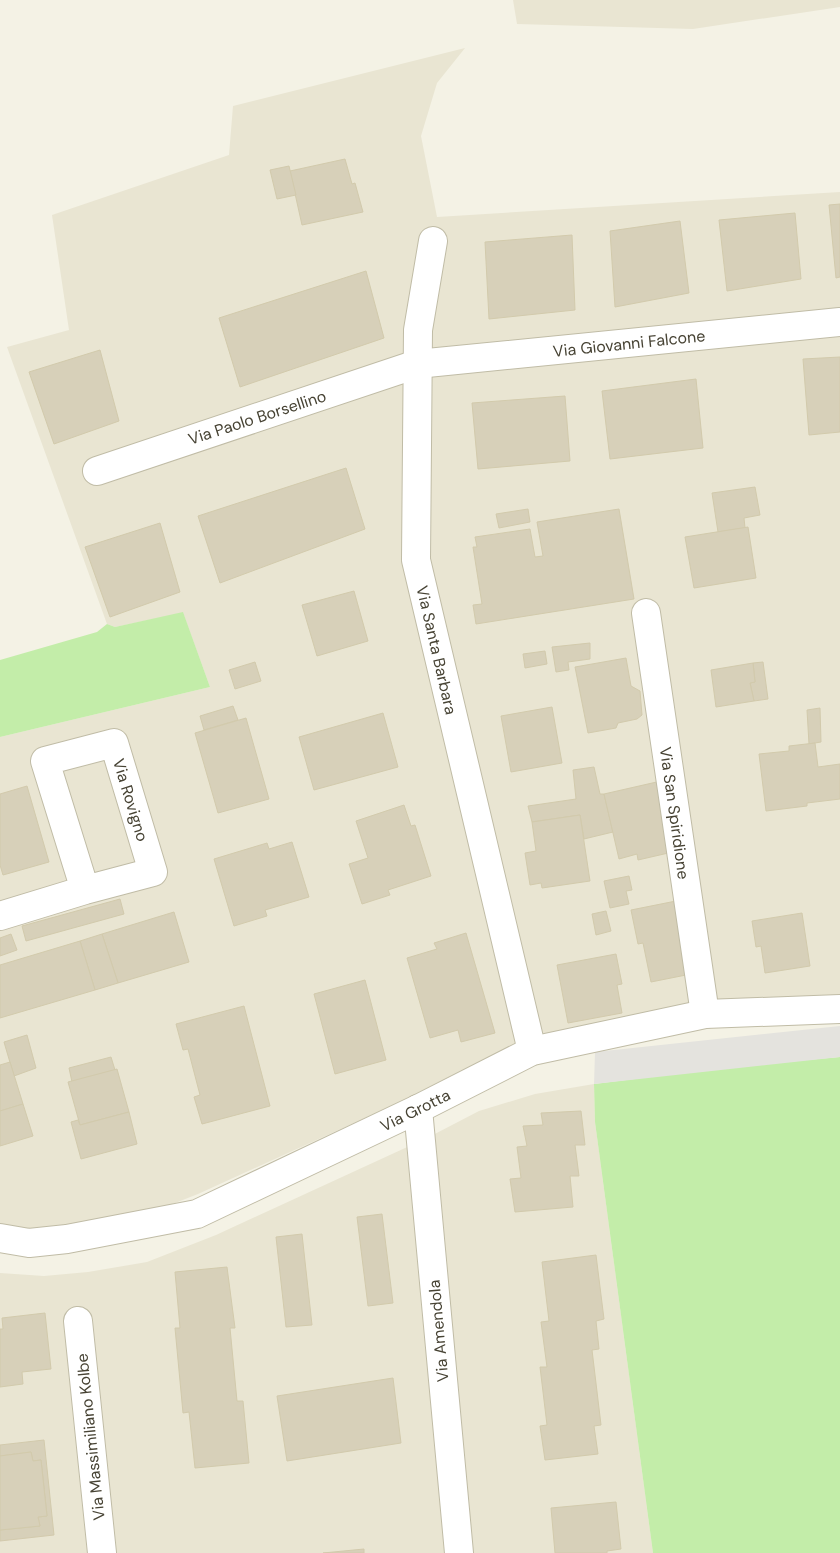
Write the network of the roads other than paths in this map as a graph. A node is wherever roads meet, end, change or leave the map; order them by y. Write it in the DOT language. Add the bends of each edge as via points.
graph roads {
  1 [pos="433,241"];
  2 [pos="840,322"];
  3 [pos="417,364"];
  4 [pos="97,471"];
  5 [pos="646,613"];
  6 [pos="85,890"];
  7 [pos="0,916"];
  8 [pos="840,1009"];
  9 [pos="705,1014"];
  10 [pos="532,1051"];
  11 [pos="418,1109"];
  12 [pos="1,1240"];
  13 [pos="78,1321"];
  14 [pos="102,1553"];
  15 [pos="459,1553"];
  1 -- 3 [label="street, Via Santa Barbara" via="418,330"];
  2 -- 3 [label="street, Via Giovanni Falcone"];
  3 -- 4 [label="street, Via Paolo Borsellino"];
  3 -- 10 [label="street, Via Santa Barbara" via="416,560"];
  5 -- 9 [label="street, Via San Spiridione"];
  6 -- 6 [label="street, Via Rovigno" via="45,762 114,743 153,872"];
  6 -- 7 [label="street, Via Rovigno"];
  8 -- 9 [label="street, Via Grotta"];
  9 -- 10 [label="street, Via Grotta"];
  10 -- 11 [label="street, Via Grotta"];
  11 -- 12 [label="street, Via Grotta" via="197,1214 67,1239 29,1243"];
  11 -- 15 [label="street, Via Amendola"];
  13 -- 14 [label="street, Via Massimiliano Kolbe"];
}
